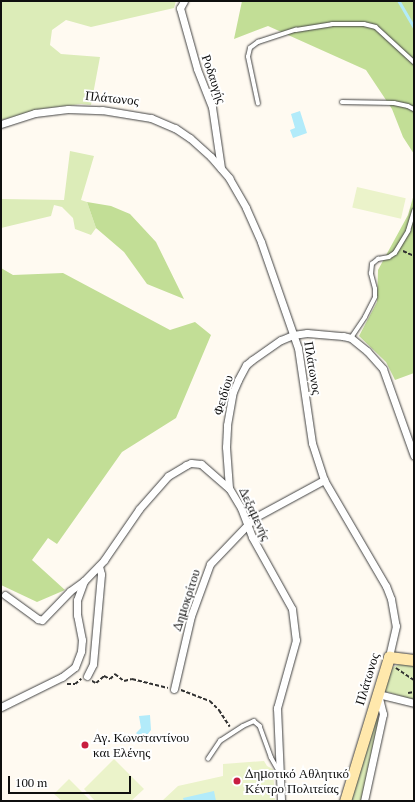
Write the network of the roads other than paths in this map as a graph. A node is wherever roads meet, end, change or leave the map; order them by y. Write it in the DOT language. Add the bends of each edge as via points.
graph roads {
  1 [pos="184,1"];
  2 [pos="414,62"];
  3 [pos="342,102"];
  4 [pos="258,104"];
  5 [pos="414,109"];
  6 [pos="1,124"];
  7 [pos="221,168"];
  8 [pos="414,211"];
  9 [pos="293,335"];
  10 [pos="351,338"];
  11 [pos="414,456"];
  12 [pos="324,480"];
  13 [pos="230,488"];
  14 [pos="247,524"];
  15 [pos="99,566"];
  16 [pos="84,581"];
  17 [pos="5,595"];
  18 [pos="389,658"];
  19 [pos="414,660"];
  20 [pos="87,676"];
  21 [pos="174,689"];
  22 [pos="378,694"];
  23 [pos="414,703"];
  24 [pos="1,707"];
  25 [pos="208,759"];
  26 [pos="279,770"];
  27 [pos="281,801"];
  28 [pos="345,801"];
  29 [pos="364,801"];
  1 -- 7 [label="street, Ροδαυγής" via="180,8 197,69 212,107"];
  2 -- 4 [label="lane" via="376,27 364,24 332,24 296,30 258,42 250,48 248,57"];
  3 -- 5 [label="lane" via="394,103"];
  6 -- 7 [label="street, Πλάτωνος" via="35,113 68,109 138,115 175,128 202,148"];
  7 -- 9 [label="street, Πλάτωνος" via="235,187 256,231"];
  8 -- 10 [label="lane" via="408,231 397,249 389,257 378,259 372,264 370,274 375,297"];
  9 -- 10 [label="street" via="307,333"];
  9 -- 12 [label="street, Πλάτωνος" via="301,363 312,443"];
  9 -- 13 [label="street, Φειδίου" via="252,360 246,365 238,380 227,425 226,447"];
  10 -- 11 [label="street" via="383,369"];
  12 -- 14 [label="street, Δημοκρίτου"];
  12 -- 18 [label="street, Πλάτωνος" via="386,586 396,620"];
  13 -- 14 [label="street, Δεξαμενής"];
  13 -- 15 [label="street, Δεξαμενής" via="201,464 191,463 175,470 139,509"];
  14 -- 21 [label="street, Δημοκρίτου" via="210,564 193,610"];
  14 -- 26 [label="street, Δεξαμενής" via="292,609 296,632 295,648 277,708"];
  15 -- 16 [label="street, Δεξαμενής"];
  15 -- 20 [label="street" via="102,574 93,664"];
  16 -- 17 [label="street" via="65,595 42,620"];
  16 -- 24 [label="street, Δεξαμενής" via="78,600 77,615 82,640 81,651 75,667 62,677"];
  18 -- 19 [label="street"];
  18 -- 22 [label="street, Πλάτωνος"];
  22 -- 23 [label="street"];
  22 -- 28 [label="street, Πλάτωνος"];
  22 -- 29 [label="street" via="383,714"];
  25 -- 26 [label="lane" via="220,741 250,722 258,723 271,757"];
  26 -- 27 [label="street, Δεξαμενής"];
}
